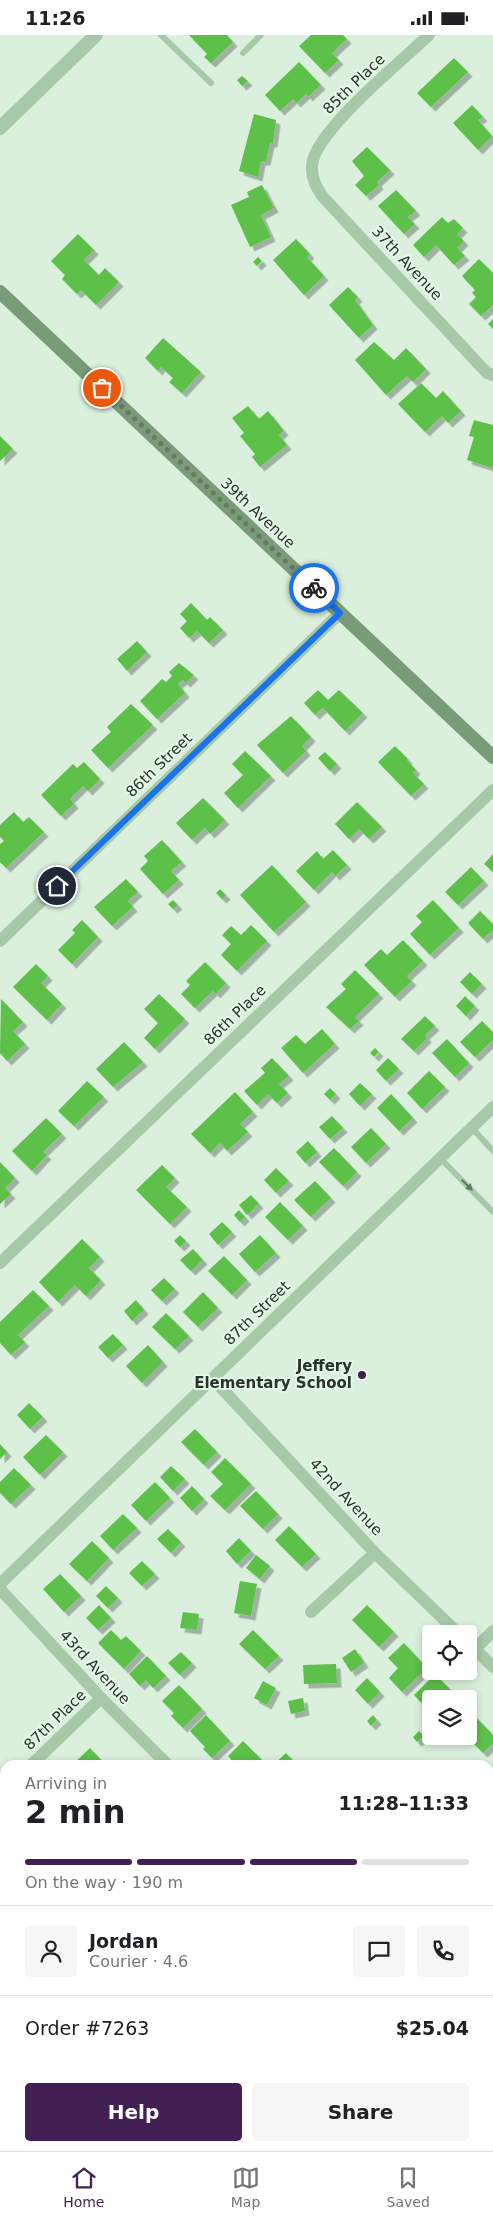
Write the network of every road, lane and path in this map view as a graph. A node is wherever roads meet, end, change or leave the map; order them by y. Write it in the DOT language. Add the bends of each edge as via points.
graph roads {
  1 [pos="96,35"];
  2 [pos="161,35"];
  3 [pos="261,35"];
  4 [pos="429,35"];
  5 [pos="243,53"];
  6 [pos="211,83"];
  7 [pos="0,128"];
  8 [pos="312,165"];
  9 [pos="0,292"];
  10 [pos="493,375"];
  11 [pos="340,613"];
  12 [pos="493,757"];
  13 [pos="493,790"];
  14 [pos="0,941"];
  15 [pos="493,1107"];
  16 [pos="472,1128"];
  17 [pos="493,1151"];
  18 [pos="440,1158"];
  19 [pos="493,1212"];
  20 [pos="0,1263"];
  21 [pos="213,1379"];
  22 [pos="375,1553"];
  23 [pos="0,1584"];
  24 [pos="0,1589"];
  25 [pos="311,1612"];
  26 [pos="450,1625"];
  27 [pos="493,1631"];
  28 [pos="477,1642"];
  29 [pos="477,1651"];
  30 [pos="493,1667"];
  31 [pos="100,1698"];
  32 [pos="36,1760"];
  33 [pos="163,1760"];
  1 -- 7 [label="street"];
  2 -- 6 [label="lane"];
  3 -- 5 [label="lane"];
  4 -- 8 [label="street, 85th Place" via="336,123 320,143"];
  8 -- 10 [label="street, 37th Avenue" via="313,182 323,197 487,373"];
  9 -- 11 [label="main road, 39th Avenue"];
  11 -- 12 [label="main road, 39th Avenue"];
  11 -- 14 [label="street, 86th Street"];
  13 -- 20 [label="street, 86th Place"];
  15 -- 16 [label="street, 87th Street"];
  16 -- 17 [label="lane"];
  16 -- 18 [label="street, 87th Street"];
  18 -- 19 [label="lane, one-way"];
  18 -- 21 [label="street, 87th Street"];
  21 -- 22 [label="street, 42nd Avenue"];
  21 -- 23 [label="street, 87th Street"];
  22 -- 25 [label="street"];
  22 -- 26 [label="street, 42nd Avenue"];
  24 -- 31 [label="street, 43rd Avenue"];
  27 -- 28 [label="street"];
  29 -- 30 [label="street"];
  31 -- 32 [label="street, 87th Place"];
  31 -- 33 [label="street, 43rd Avenue"];
}
